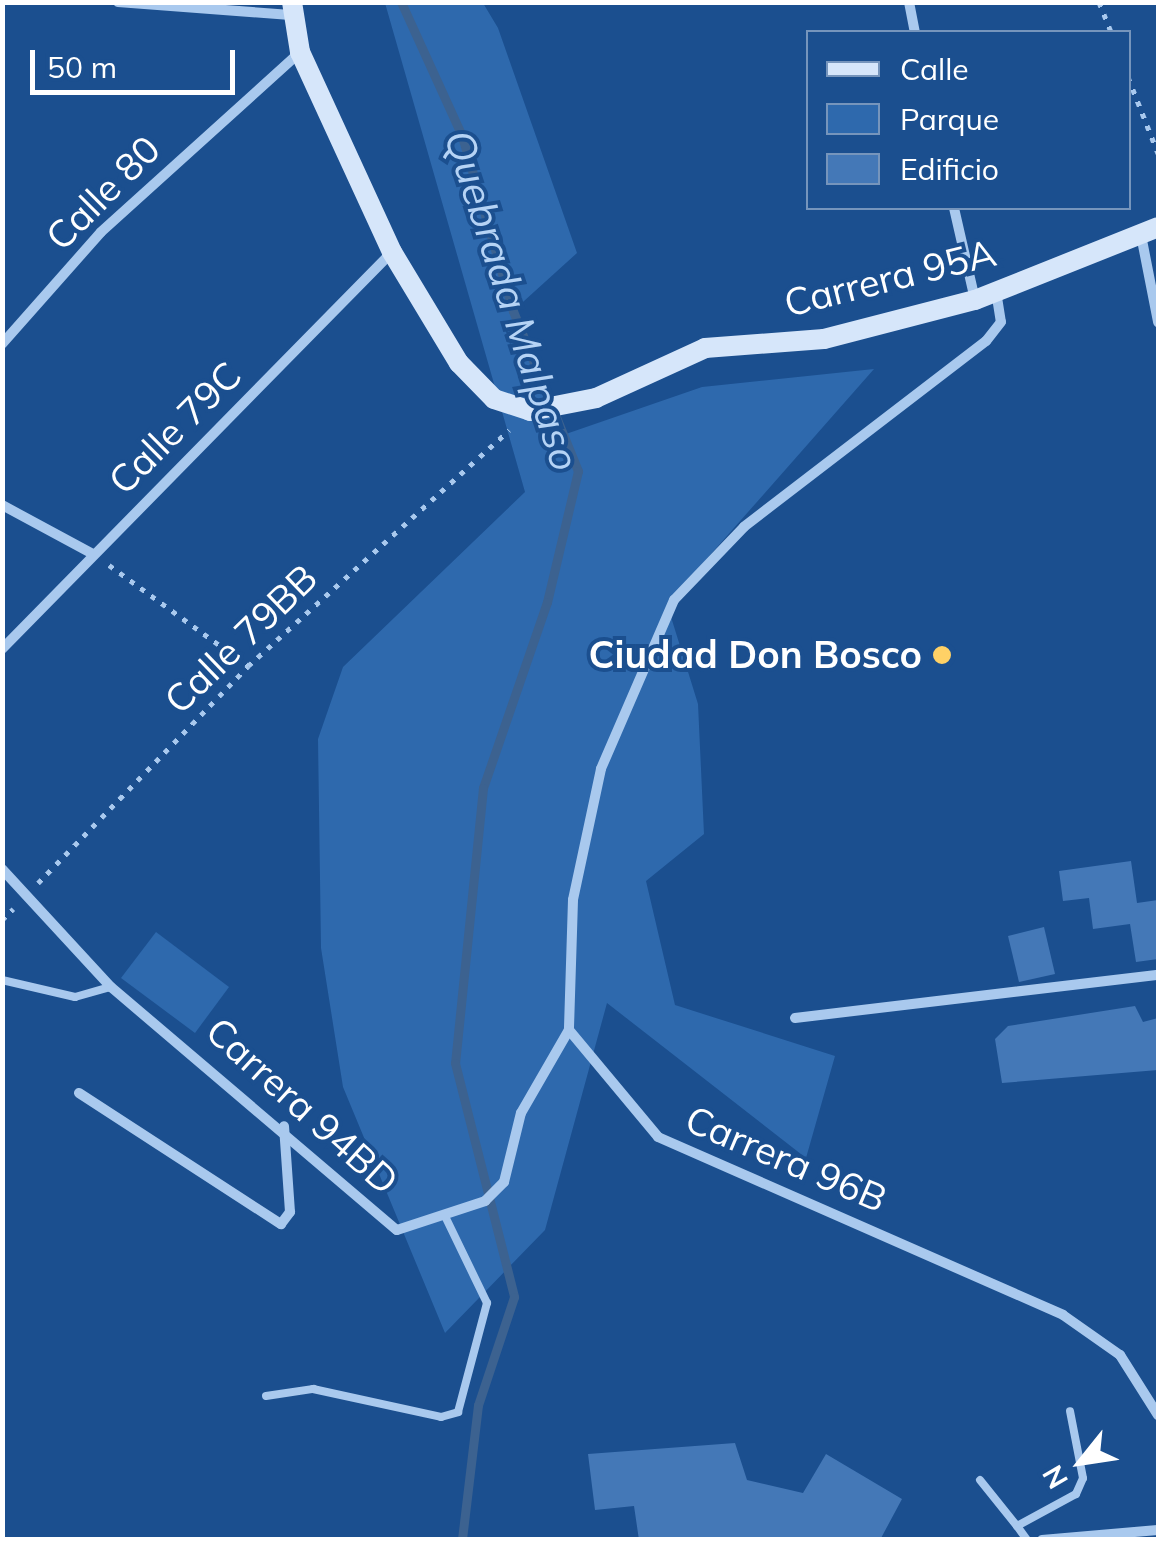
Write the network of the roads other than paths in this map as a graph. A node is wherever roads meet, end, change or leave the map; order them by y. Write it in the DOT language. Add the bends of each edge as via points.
graph roads {
  1 [pos="118,2"];
  2 [pos="909,2"];
  3 [pos="291,9"];
  4 [pos="915,30"];
  5 [pos="300,52"];
  6 [pos="954,210"];
  7 [pos="1150,230"];
  8 [pos="392,252"];
  9 [pos="996,291"];
  10 [pos="975,300"];
  11 [pos="1158,322"];
  12 [pos="2,344"];
  13 [pos="2,505"];
  14 [pos="93,554"];
  15 [pos="2,649"];
  16 [pos="2,870"];
  17 [pos="1158,975"];
  18 [pos="2,980"];
  19 [pos="111,987"];
  20 [pos="795,1018"];
  21 [pos="569,1030"];
  22 [pos="78,1093"];
  23 [pos="284,1126"];
  24 [pos="446,1218"];
  25 [pos="266,1396"];
  26 [pos="1070,1412"];
  27 [pos="1158,1415"];
  28 [pos="980,1480"];
  29 [pos="1017,1526"];
  30 [pos="1158,1530"];
  31 [pos="1027,1540"];
  32 [pos="1042,1540"];
  1 -- 3 [label="street"];
  2 -- 4 [label="street"];
  3 -- 5 [label="street"];
  5 -- 8 [label="street"];
  5 -- 12 [label="street, Calle 80" via="101,232"];
  6 -- 10 [label="street"];
  7 -- 9 [label="street, Carrera 95A"];
  7 -- 11 [label="street"];
  8 -- 10 [label="street, Carrera 95A" via="459,363 494,398 530,411 566,404 704,348 824,339"];
  8 -- 14 [label="street, Calle 79C"];
  9 -- 10 [label="street, Carrera 95A"];
  9 -- 21 [label="street" via="1001,322 986,341 744,527 674,600 602,770 573,900"];
  13 -- 14 [label="street"];
  14 -- 15 [label="street, Calle 79C"];
  16 -- 19 [label="street, Carrera 94BD"];
  17 -- 20 [label="street"];
  18 -- 19 [label="lane" via="75,997"];
  19 -- 23 [label="street, Carrera 94BD"];
  21 -- 24 [label="street, Carrera 94BD" via="521,1113 514,1169 484,1202"];
  21 -- 27 [label="street, Carrera 96B" via="658,1137 1063,1316 1120,1355"];
  22 -- 23 [label="street" via="281,1224 290,1212"];
  23 -- 24 [label="street, Carrera 94BD" via="397,1230"];
  24 -- 25 [label="lane" via="487,1304 458,1412 441,1417 312,1389"];
  26 -- 29 [label="lane" via="1082,1487"];
  28 -- 29 [label="lane"];
  29 -- 31 [label="lane"];
  30 -- 32 [label="street"];
}
